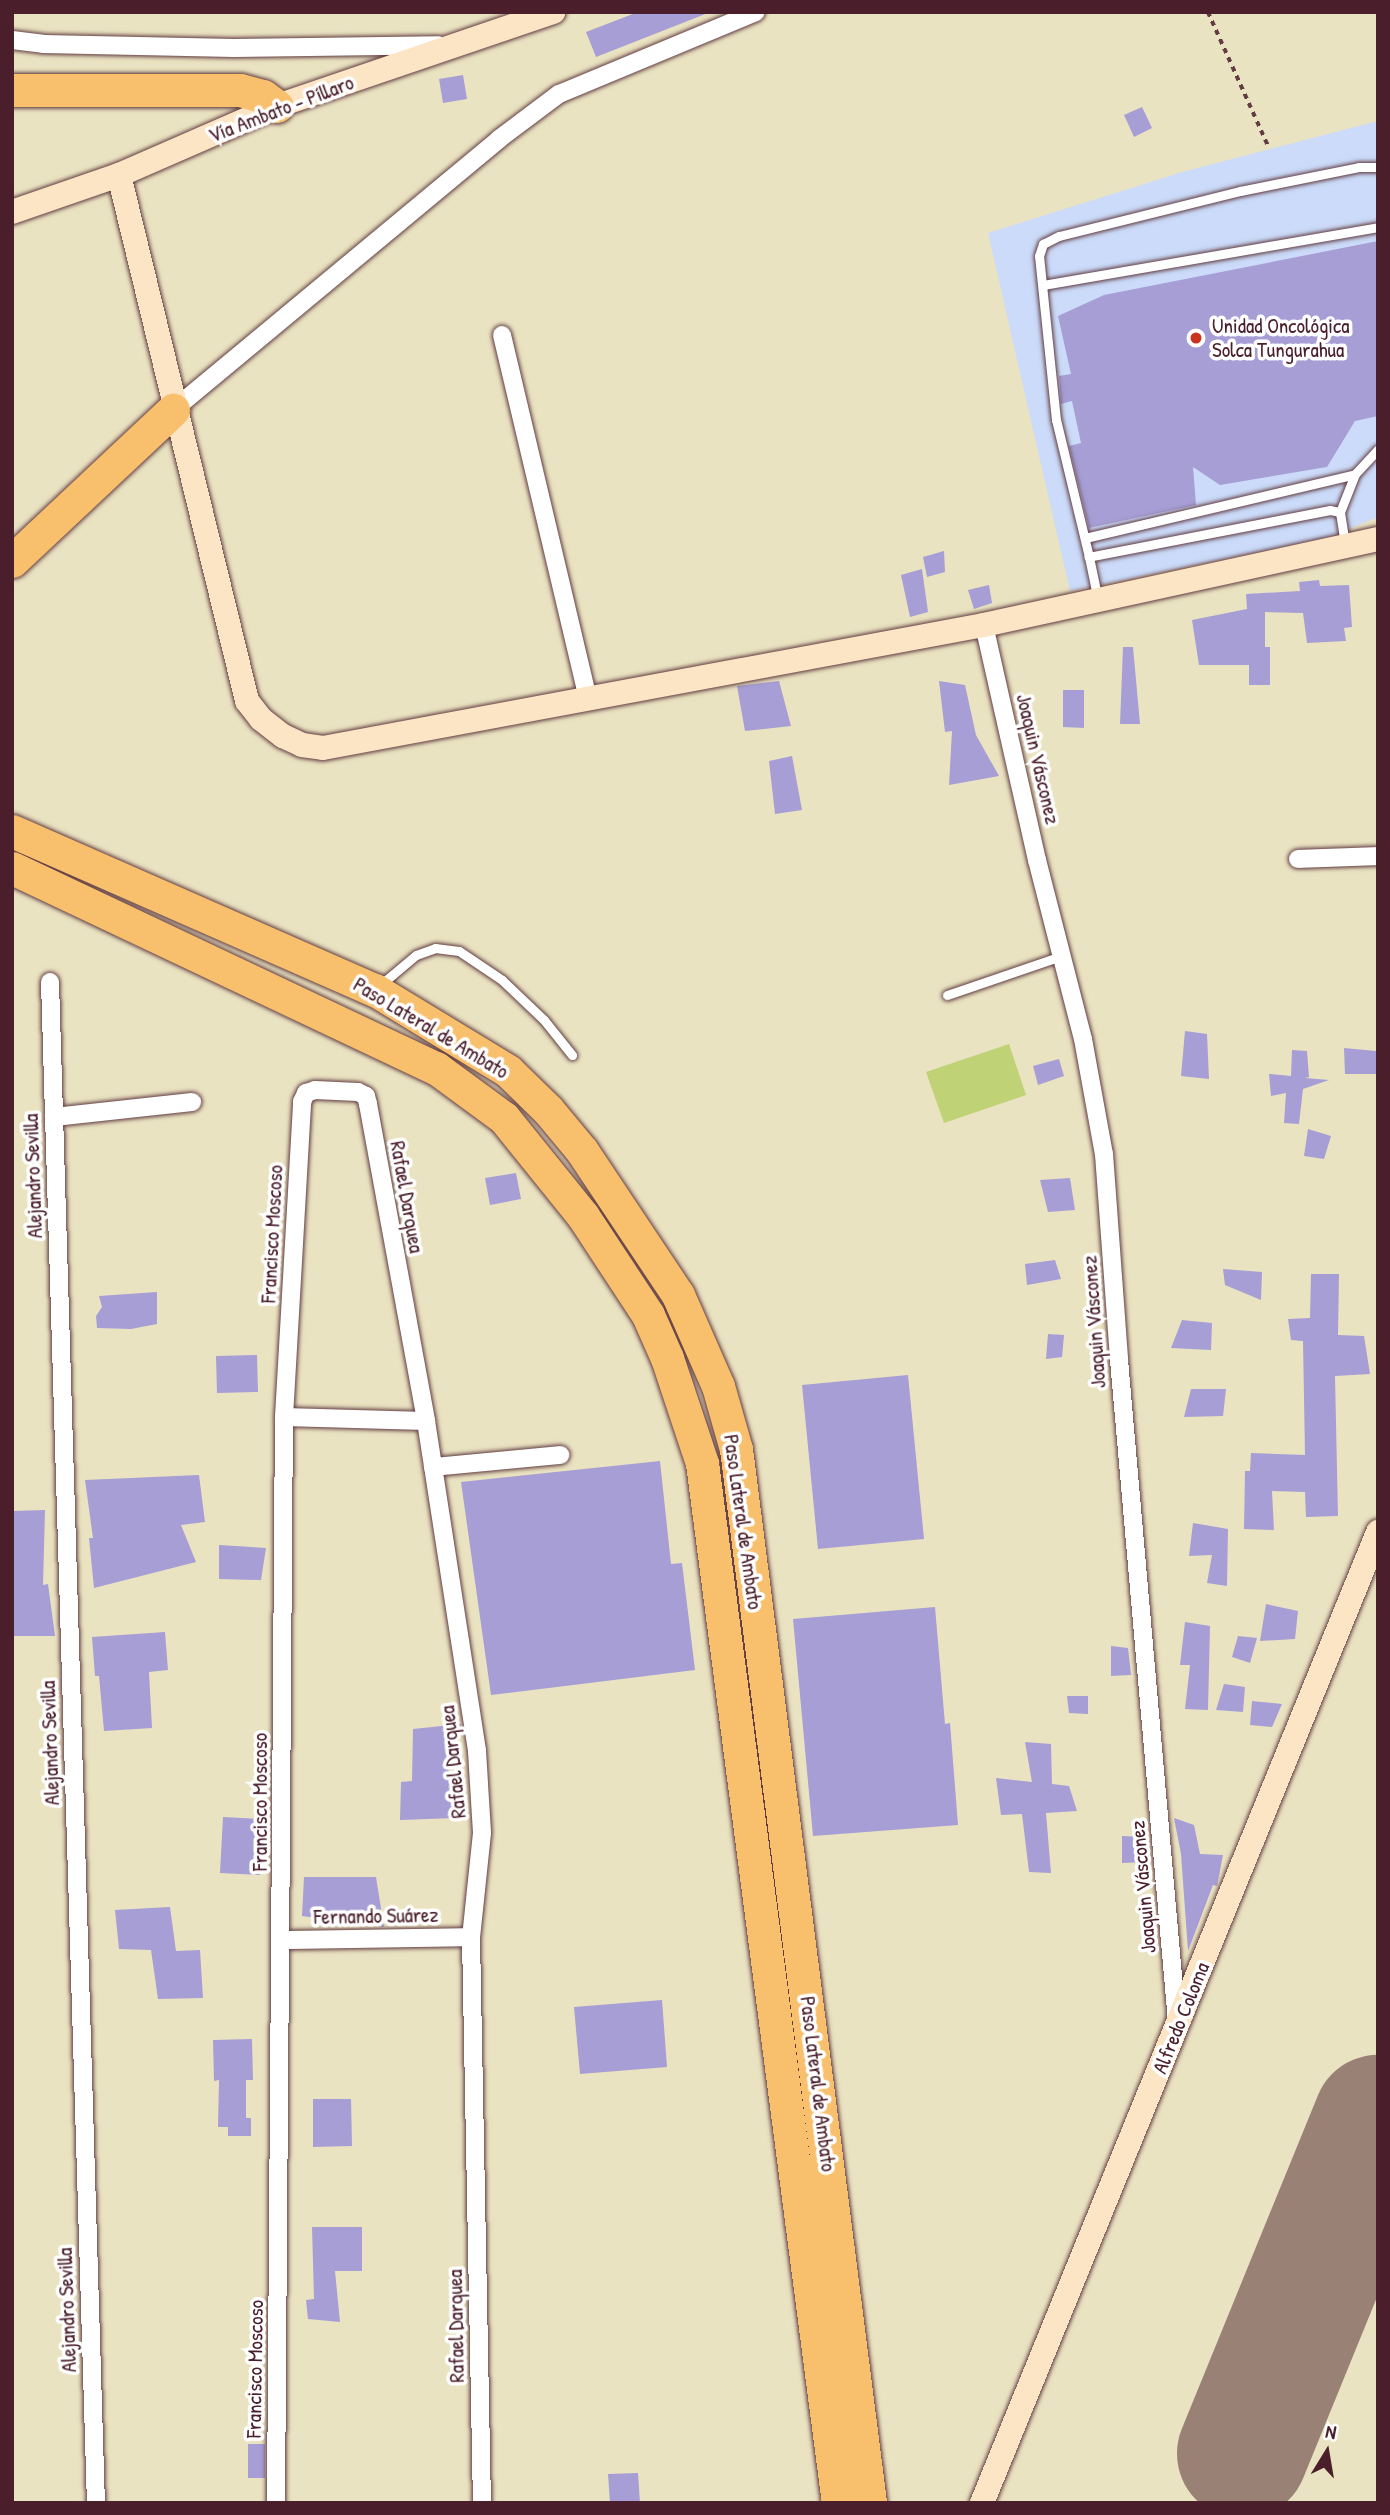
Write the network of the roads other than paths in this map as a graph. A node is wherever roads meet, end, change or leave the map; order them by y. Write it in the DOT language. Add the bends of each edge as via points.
graph roads {
  1 [pos="553,12"];
  2 [pos="756,12"];
  3 [pos="12,40"];
  4 [pos="459,45"];
  5 [pos="12,90"];
  6 [pos="277,106"];
  7 [pos="1378,167"];
  8 [pos="118,175"];
  9 [pos="12,212"];
  10 [pos="1378,227"];
  11 [pos="1043,285"];
  12 [pos="502,335"];
  13 [pos="173,410"];
  14 [pos="1378,449"];
  15 [pos="1355,474"];
  16 [pos="1340,512"];
  17 [pos="1086,538"];
  18 [pos="1378,539"];
  19 [pos="1346,546"];
  20 [pos="1089,557"];
  21 [pos="12,561"];
  22 [pos="1098,601"];
  23 [pos="984,625"];
  24 [pos="588,700"];
  25 [pos="12,809"];
  26 [pos="12,831"];
  27 [pos="1378,856"];
  28 [pos="1298,859"];
  29 [pos="12,868"];
  30 [pos="241,929"];
  31 [pos="1061,956"];
  32 [pos="50,982"];
  33 [pos="375,990"];
  34 [pos="947,995"];
  35 [pos="572,1055"];
  36 [pos="192,1102"];
  37 [pos="302,1102"];
  38 [pos="54,1117"];
  39 [pos="284,1417"];
  40 [pos="426,1421"];
  41 [pos="560,1455"];
  42 [pos="433,1467"];
  43 [pos="1378,1532"];
  44 [pos="471,1937"];
  45 [pos="282,1940"];
  46 [pos="810,2025"];
  47 [pos="1177,2028"];
  48 [pos="775,2029"];
  49 [pos="96,2503"];
  50 [pos="276,2503"];
  51 [pos="482,2503"];
  52 [pos="838,2503"];
  53 [pos="870,2503"];
  54 [pos="982,2503"];
  1 -- 4 [label="street, Vía Ambato - Píllaro"];
  2 -- 13 [label="street" via="559,94"];
  3 -- 4 [label="street" via="234,48"];
  4 -- 6 [label="street, Vía Ambato - Píllaro"];
  5 -- 6 [label="highway" via="240,90 263,96"];
  6 -- 8 [label="street, Vía Ambato - Píllaro"];
  7 -- 11 [label="lane" via="1240,191 1059,236 1042,244"];
  8 -- 9 [label="street, Vía Ambato - Píllaro"];
  8 -- 13 [label="street"];
  10 -- 11 [label="lane"];
  11 -- 17 [label="lane" via="1056,420"];
  12 -- 24 [label="street"];
  13 -- 21 [label="highway"];
  13 -- 24 [label="street" via="247,701 284,736 323,748"];
  14 -- 15 [label="lane"];
  15 -- 16 [label="lane"];
  15 -- 17 [label="lane"];
  16 -- 19 [label="lane"];
  16 -- 20 [label="lane" via="1322,511"];
  17 -- 20 [label="lane"];
  18 -- 19 [label="street"];
  19 -- 22 [label="street"];
  20 -- 22 [label="lane"];
  22 -- 23 [label="street"];
  23 -- 24 [label="street"];
  23 -- 31 [label="street, Joaquin Vásconez"];
  25 -- 30 [label="highway"];
  26 -- 30 [label="highway, Paso Lateral de Ambato"];
  27 -- 28 [label="street"];
  29 -- 48 [label="highway, Paso Lateral de Ambato" via="436,1068 504,1118 583,1216 648,1315 702,1463"];
  30 -- 33 [label="highway, Paso Lateral de Ambato"];
  31 -- 34 [label="lane"];
  31 -- 47 [label="street, Joaquin Vásconez" via="1083,1039 1104,1154"];
  32 -- 38 [label="street, Alejandro Sevilla"];
  33 -- 35 [label="lane" via="416,955 435,948 459,951 502,980"];
  33 -- 46 [label="highway, Paso Lateral de Ambato" via="508,1071 548,1110 582,1151 672,1284 718,1386 736,1449"];
  36 -- 38 [label="street"];
  37 -- 39 [label="street, Francisco Moscoso"];
  37 -- 40 [label="street, Rafael Darquea" via="306,1093 315,1090 366,1096"];
  38 -- 49 [label="street, Alejandro Sevilla"];
  39 -- 40 [label="street"];
  39 -- 45 [label="street, Francisco Moscoso"];
  40 -- 42 [label="street, Rafael Darquea"];
  41 -- 42 [label="street"];
  42 -- 44 [label="street, Rafael Darquea" via="477,1751 482,1833"];
  43 -- 47 [label="street, Alfredo Coloma"];
  44 -- 45 [label="street, Fernando Suárez"];
  44 -- 51 [label="street, Rafael Darquea"];
  45 -- 50 [label="street, Francisco Moscoso"];
  46 -- 48 [label="highway"];
  46 -- 53 [label="highway, Paso Lateral de Ambato"];
  47 -- 54 [label="street, Alfredo Coloma"];
  48 -- 52 [label="highway, Paso Lateral de Ambato"];
}
